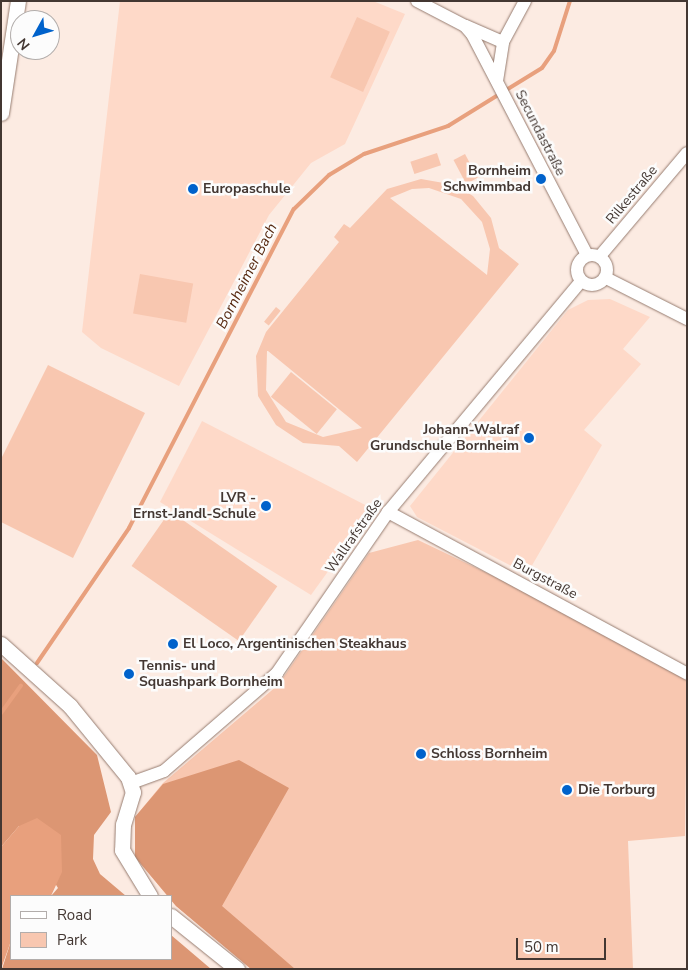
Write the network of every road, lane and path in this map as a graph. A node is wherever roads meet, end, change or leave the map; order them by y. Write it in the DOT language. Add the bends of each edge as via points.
graph roads {
  1 [pos="18,1"];
  2 [pos="417,1"];
  3 [pos="525,1"];
  4 [pos="465,26"];
  5 [pos="503,42"];
  6 [pos="498,82"];
  7 [pos="1,113"];
  8 [pos="687,153"];
  9 [pos="594,256"];
  10 [pos="606,278"];
  11 [pos="581,281"];
  12 [pos="686,317"];
  13 [pos="388,512"];
  14 [pos="1,644"];
  15 [pos="687,674"];
  16 [pos="131,783"];
  17 [pos="149,895"];
  18 [pos="172,917"];
  19 [pos="237,969"];
  1 -- 7 [label="street"];
  2 -- 4 [label="street"];
  3 -- 5 [label="street"];
  4 -- 5 [label="street"];
  4 -- 6 [label="street, Secundastraße"];
  5 -- 6 [label="street"];
  6 -- 9 [label="street, Secundastraße" via="507,105"];
  8 -- 9 [label="street, Rilkestraße"];
  9 -- 10 [label="street, Secundastraße" via="607,264"];
  9 -- 11 [label="street" via="577,266"];
  10 -- 11 [label="street" via="594,286"];
  10 -- 12 [label="street"];
  11 -- 13 [label="street, Wallrafstraße"];
  13 -- 15 [label="street, Burgstraße"];
  13 -- 16 [label="street, Wallrafstraße" via="277,673 164,771"];
  14 -- 16 [label="street" via="70,706"];
  16 -- 17 [label="street" via="132,800 122,824 122,850"];
  18 -- 19 [label="street"];
}
